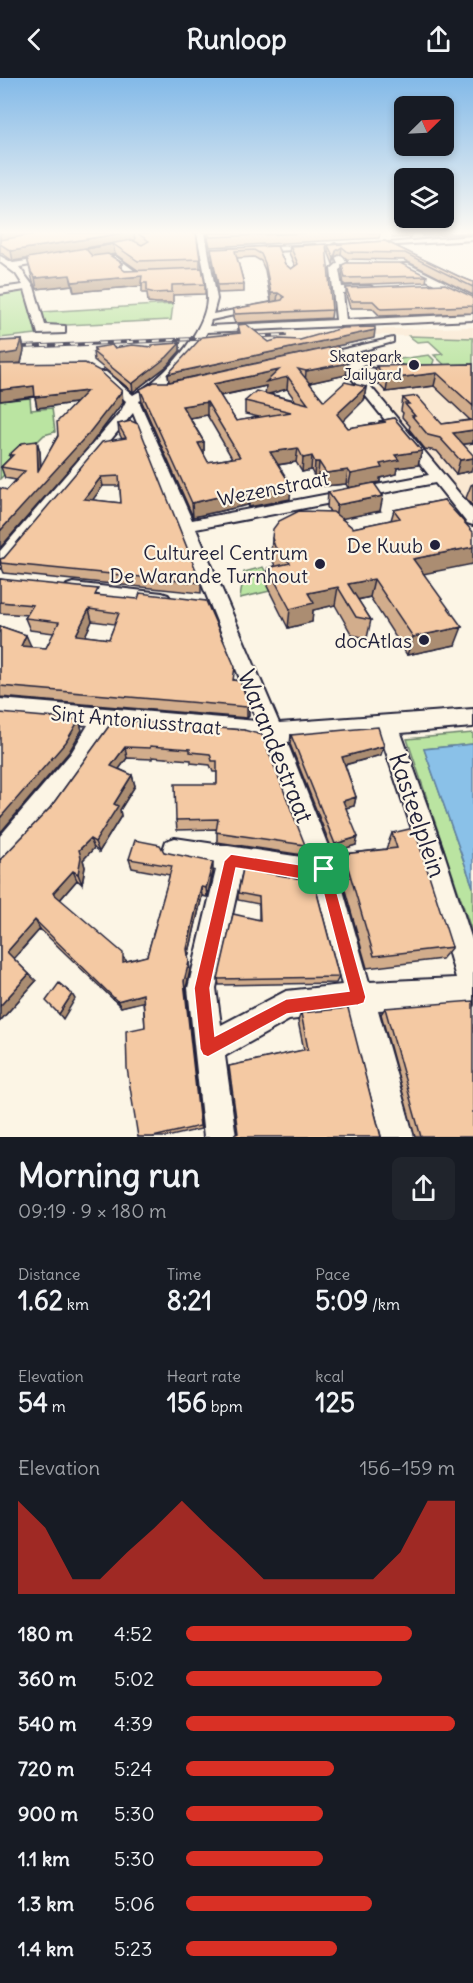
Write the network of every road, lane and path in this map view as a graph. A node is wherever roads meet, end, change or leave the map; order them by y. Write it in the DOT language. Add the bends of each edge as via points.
graph roads {
  1 [pos="24,282"];
  2 [pos="210,282"];
  3 [pos="337,282"];
  4 [pos="437,282"];
  5 [pos="1,283"];
  6 [pos="422,287"];
  7 [pos="447,287"];
  8 [pos="386,288"];
  9 [pos="27,289"];
  10 [pos="338,290"];
  11 [pos="473,300"];
  12 [pos="268,307"];
  13 [pos="473,317"];
  14 [pos="205,324"];
  15 [pos="342,324"];
  16 [pos="40,328"];
  17 [pos="389,340"];
  18 [pos="339,352"];
  19 [pos="306,359"];
  20 [pos="363,361"];
  21 [pos="90,368"];
  22 [pos="423,374"];
  23 [pos="171,389"];
  24 [pos="153,390"];
  25 [pos="132,400"];
  26 [pos="438,478"];
  27 [pos="473,520"];
  28 [pos="186,526"];
  29 [pos="0,562"];
  30 [pos="57,587"];
  31 [pos="218,602"];
  32 [pos="0,708"];
  33 [pos="104,716"];
  34 [pos="473,718"];
  35 [pos="387,724"];
  36 [pos="272,732"];
  37 [pos="175,850"];
  38 [pos="0,855"];
  39 [pos="231,861"];
  40 [pos="324,869"];
  41 [pos="473,989"];
  42 [pos="358,997"];
  43 [pos="208,1049"];
  44 [pos="220,1137"];
  45 [pos="398,1137"];
  1 -- 9 [label="street"];
  2 -- 14 [label="street" via="212,299"];
  3 -- 10 [label="street"];
  4 -- 7 [label="street"];
  5 -- 9 [label="street"];
  6 -- 7 [label="street"];
  7 -- 11 [label="street"];
  8 -- 10 [label="street"];
  9 -- 16 [label="street"];
  10 -- 15 [label="street"];
  12 -- 14 [label="street"];
  13 -- 15 [label="street"];
  14 -- 15 [label="street"];
  14 -- 24 [label="street" via="195,342"];
  17 -- 18 [label="street"];
  18 -- 19 [label="street"];
  18 -- 20 [label="street"];
  20 -- 22 [label="street"];
  20 -- 26 [label="street" via="352,365 351,370"];
  21 -- 25 [label="street"];
  23 -- 24 [label="street"];
  24 -- 25 [label="street"];
  25 -- 28 [label="street, Warandestraat"];
  25 -- 29 [label="street" via="98,448"];
  26 -- 27 [label="street"];
  26 -- 28 [label="street, Wezenstraat"];
  28 -- 31 [label="street, Warandestraat"];
  30 -- 31 [label="street"];
  31 -- 36 [label="street, Warandestraat"];
  32 -- 33 [label="street, Sint Antoniusstraat"];
  33 -- 36 [label="street, Sint Antoniusstraat"];
  33 -- 38 [label="street" via="78,760"];
  34 -- 35 [label="street, Kasteelplein"];
  35 -- 36 [label="street, Sint Antoniusstraat" via="309,733"];
  35 -- 41 [label="street, Kasteelplein"];
  36 -- 40 [label="street, Warandestraat"];
  37 -- 39 [label="street"];
  39 -- 40 [label="street" via="301,872"];
  39 -- 43 [label="street" via="202,988"];
  40 -- 42 [label="street, Warandestraat"];
  41 -- 42 [label="street, Kasteelplein"];
  42 -- 43 [label="street, Kasteelplein" via="286,1006"];
  42 -- 45 [label="street, Warandestraat"];
  43 -- 44 [label="street"];
}
